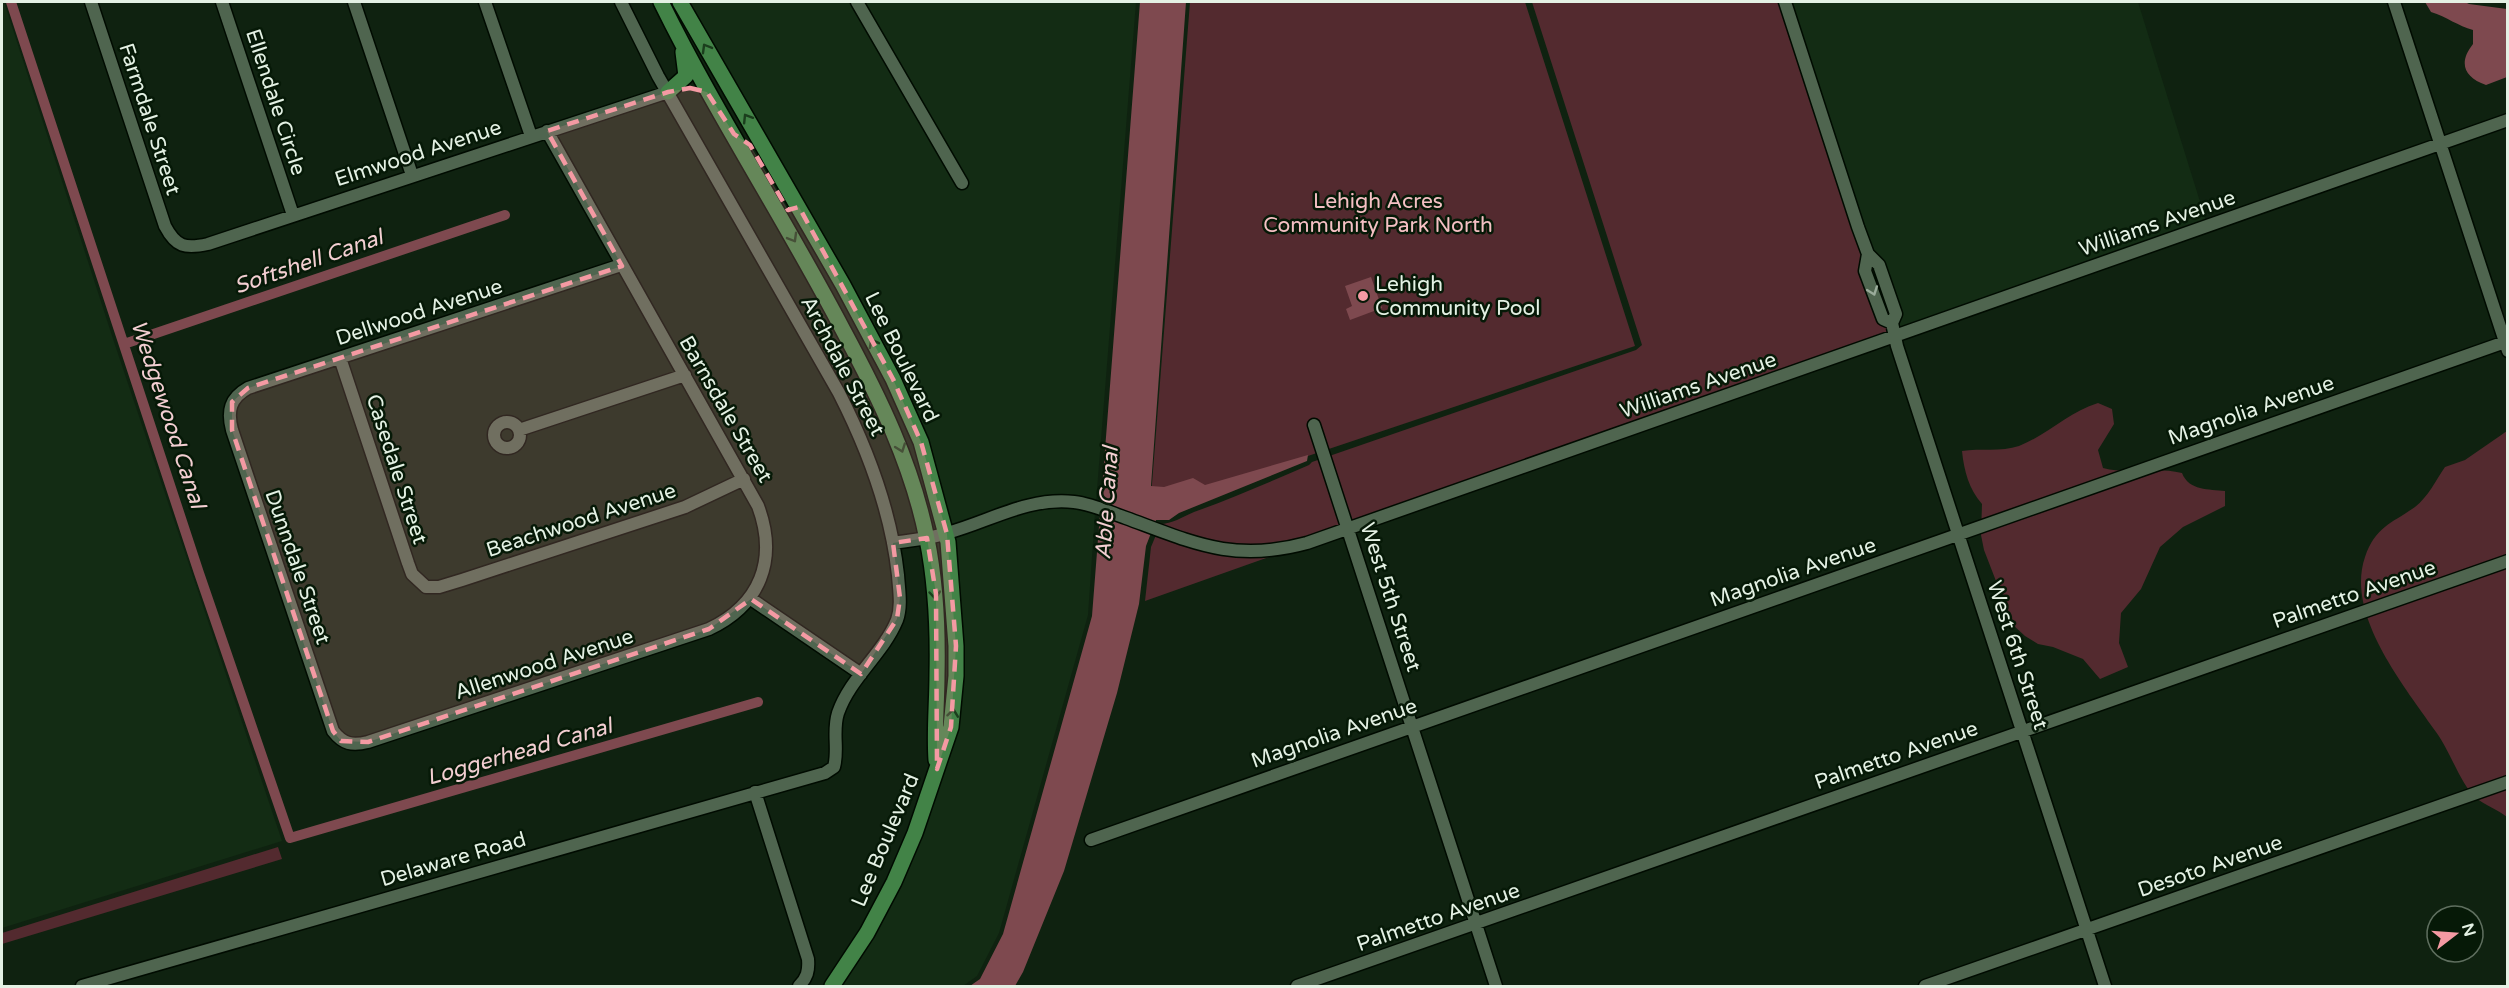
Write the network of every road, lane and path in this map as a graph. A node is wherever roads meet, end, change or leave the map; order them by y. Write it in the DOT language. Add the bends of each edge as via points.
graph roads {
  1 [pos="91,2"];
  2 [pos="222,2"];
  3 [pos="354,2"];
  4 [pos="485,2"];
  5 [pos="621,2"];
  6 [pos="682,2"];
  7 [pos="857,2"];
  8 [pos="1785,2"];
  9 [pos="2394,2"];
  10 [pos="663,6"];
  11 [pos="681,40"];
  12 [pos="668,92"];
  13 [pos="711,94"];
  14 [pos="2508,120"];
  15 [pos="547,131"];
  16 [pos="734,134"];
  17 [pos="531,136"];
  18 [pos="2440,144"];
  19 [pos="411,175"];
  20 [pos="962,183"];
  21 [pos="799,207"];
  22 [pos="293,215"];
  23 [pos="180,245"];
  24 [pos="621,265"];
  25 [pos="1896,335"];
  26 [pos="2507,344"];
  27 [pos="340,358"];
  28 [pos="685,375"];
  29 [pos="232,402"];
  30 [pos="1314,425"];
  31 [pos="519,430"];
  32 [pos="744,479"];
  33 [pos="1348,529"];
  34 [pos="947,534"];
  35 [pos="1958,534"];
  36 [pos="927,538"];
  37 [pos="893,543"];
  38 [pos="2508,561"];
  39 [pos="426,587"];
  40 [pos="751,599"];
  41 [pos="861,674"];
  42 [pos="1412,726"];
  43 [pos="2022,732"];
  44 [pos="341,741"];
  45 [pos="834,767"];
  46 [pos="937,769"];
  47 [pos="2508,782"];
  48 [pos="755,792"];
  49 [pos="1091,840"];
  50 [pos="1476,924"];
  51 [pos="2086,930"];
  52 [pos="802,983"];
  53 [pos="82,987"];
  54 [pos="832,987"];
  55 [pos="1298,987"];
  56 [pos="1496,987"];
  57 [pos="1925,987"];
  58 [pos="2105,987"];
  1 -- 23 [label="street, Farmdale Street" via="165,226"];
  2 -- 22 [label="street, Ellendale Circle"];
  3 -- 19 [label="street"];
  4 -- 17 [label="street"];
  5 -- 12 [label="street, Archdale Street"];
  6 -- 10 [label="main road"];
  21 -- 6 [label="main road, Lee Boulevard, one-way"];
  7 -- 20 [label="street"];
  8 -- 25 [label="street, West 6th Street" via="1868,254 1865,271 1883,319 1892,322"];
  9 -- 18 [label="street"];
  10 -- 11 [label="main road, Lee Boulevard"];
  11 -- 12 [label="main road" via="687,73"];
  11 -- 13 [label="main road, Lee Boulevard"];
  12 -- 13 [label="main road" via="696,88"];
  12 -- 15 [label="street, Elmwood Avenue"];
  12 -- 37 [label="street, Archdale Street" via="856,427 872,466"];
  13 -- 16 [label="main road, Lee Boulevard"];
  14 -- 18 [label="street, Williams Avenue"];
  15 -- 17 [label="street, Elmwood Avenue"];
  15 -- 24 [label="street, Barnsdale Street"];
  16 -- 21 [label="main road" via="750,145 788,208"];
  16 -- 36 [label="main road, Lee Boulevard, one-way" via="893,426"];
  17 -- 19 [label="street, Elmwood Avenue"];
  18 -- 25 [label="street, Williams Avenue"];
  18 -- 26 [label="street"];
  19 -- 22 [label="street, Elmwood Avenue"];
  34 -- 21 [label="main road, Lee Boulevard, one-way" via="912,419"];
  22 -- 23 [label="street, Elmwood Avenue" via="208,244"];
  24 -- 27 [label="street, Dellwood Avenue"];
  24 -- 28 [label="street, Barnsdale Street"];
  25 -- 33 [label="street, Williams Avenue"];
  25 -- 35 [label="street, West 6th Street"];
  26 -- 35 [label="street, Magnolia Avenue"];
  27 -- 29 [label="street, Dellwood Avenue" via="248,388"];
  27 -- 39 [label="street, Casedale Street" via="412,574"];
  28 -- 31 [label="street"];
  28 -- 32 [label="street, Barnsdale Street"];
  29 -- 44 [label="street, Dunndale Street" via="232,430 333,731"];
  30 -- 33 [label="street, West 5th Street"];
  32 -- 39 [label="street, Beachwood Avenue" via="685,507 462,580"];
  32 -- 40 [label="street, Barnsdale Street" via="759,506 766,534 765,558"];
  33 -- 34 [label="street, Williams Avenue" via="1283,550 1252,553 1211,548 1089,505 1050,501"];
  33 -- 42 [label="street, West 5th Street"];
  34 -- 36 [label="street, Williams Avenue"];
  46 -- 34 [label="main road, Lee Boulevard, one-way" via="951,727 956,676"];
  35 -- 42 [label="street, Magnolia Avenue"];
  35 -- 43 [label="street, West 6th Street"];
  36 -- 37 [label="street, Williams Avenue"];
  36 -- 46 [label="main road, Lee Boulevard, one-way" via="936,594"];
  37 -- 41 [label="street, Archdale Street" via="900,598 897,619"];
  38 -- 43 [label="street, Palmetto Avenue"];
  40 -- 41 [label="street"];
  40 -- 44 [label="street, Allenwood Avenue" via="708,630 368,742 354,745"];
  41 -- 45 [label="street, Archdale Street" via="836,722"];
  42 -- 49 [label="street, Magnolia Avenue"];
  42 -- 50 [label="street, West 5th Street"];
  43 -- 50 [label="street, Palmetto Avenue"];
  43 -- 51 [label="street, West 6th Street"];
  45 -- 48 [label="street, Delaware Road"];
  46 -- 54 [label="main road, Lee Boulevard" via="894,882"];
  47 -- 51 [label="street, Desoto Avenue"];
  48 -- 52 [label="street" via="808,959 809,970"];
  48 -- 53 [label="street, Delaware Road"];
  50 -- 55 [label="street, Palmetto Avenue"];
  50 -- 56 [label="street, West 5th Street"];
  51 -- 57 [label="street, Desoto Avenue"];
  51 -- 58 [label="street, West 6th Street"];
}
